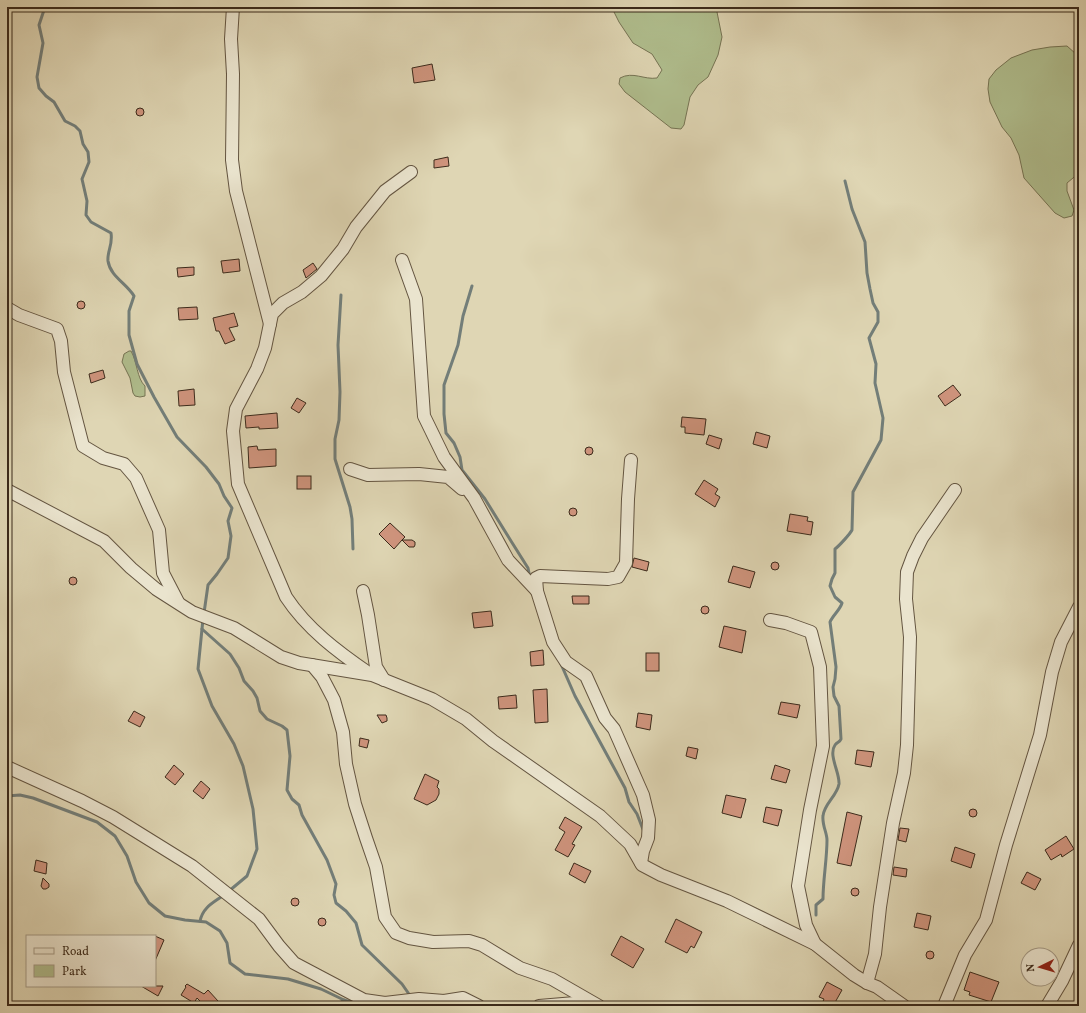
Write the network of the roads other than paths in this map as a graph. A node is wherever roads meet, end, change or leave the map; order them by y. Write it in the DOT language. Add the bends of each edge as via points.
graph roads {
  1 [pos="233,7"];
  2 [pos="411,172"];
  3 [pos="402,260"];
  4 [pos="7,308"];
  5 [pos="270,324"];
  6 [pos="631,460"];
  7 [pos="350,469"];
  8 [pos="7,490"];
  9 [pos="955,490"];
  10 [pos="474,498"];
  11 [pos="363,591"];
  12 [pos="537,591"];
  13 [pos="178,603"];
  14 [pos="1079,607"];
  15 [pos="770,620"];
  16 [pos="312,666"];
  17 [pos="372,675"];
  18 [pos="384,680"];
  19 [pos="7,767"];
  20 [pos="641,863"];
  21 [pos="815,944"];
  22 [pos="1079,945"];
  23 [pos="867,983"];
  24 [pos="598,1005"];
  25 [pos="479,1006"];
  26 [pos="539,1006"];
  27 [pos="904,1006"];
  28 [pos="944,1006"];
  29 [pos="1047,1006"];
  1 -- 5 [label="street" via="232,160 236,191"];
  2 -- 5 [label="street" via="385,191 321,276 302,292 283,303 272,314"];
  3 -- 10 [label="street" via="416,299 424,416 444,457"];
  4 -- 13 [label="street" via="57,329 61,341 64,372 83,446 103,458 124,464 136,478 159,530 163,573"];
  5 -- 17 [label="street" via="257,369 236,409 233,431 238,484 269,560 295,611 340,653"];
  6 -- 12 [label="street" via="626,562 618,577 608,579 540,576 536,578"];
  7 -- 10 [label="street" via="368,475 419,474 448,477"];
  8 -- 13 [label="street" via="104,541 156,589"];
  9 -- 23 [label="street" via="922,538 907,572 906,599 910,637 907,745 880,907 875,954"];
  10 -- 12 [label="street" via="508,560"];
  11 -- 18 [label="street" via="376,667"];
  12 -- 20 [label="street" via="552,642 566,662 586,676 605,718 614,729 643,795 649,820 648,838"];
  13 -- 16 [label="street" via="192,612 234,628 281,657"];
  14 -- 28 [label="street" via="1061,642 1052,672 1040,735 1006,844 986,920 965,955"];
  15 -- 21 [label="street" via="811,632 820,668 823,746 798,886 806,925"];
  16 -- 17 [label="street"];
  16 -- 24 [label="street" via="322,677 334,700 343,732 346,764 355,804 376,867 385,917 396,933 433,942 469,941 482,945 520,968 552,979"];
  17 -- 18 [label="street"];
  18 -- 20 [label="street" via="432,699 466,719 600,816 630,844"];
  19 -- 25 [label="street" via="107,814 192,866 260,919 294,963 364,1000 444,1001 463,998"];
  20 -- 21 [label="street" via="661,875 727,901"];
  21 -- 23 [label="street"];
  22 -- 29 [label="street"];
  23 -- 27 [label="street"];
  24 -- 26 [label="street" via="575,1003"];
}
